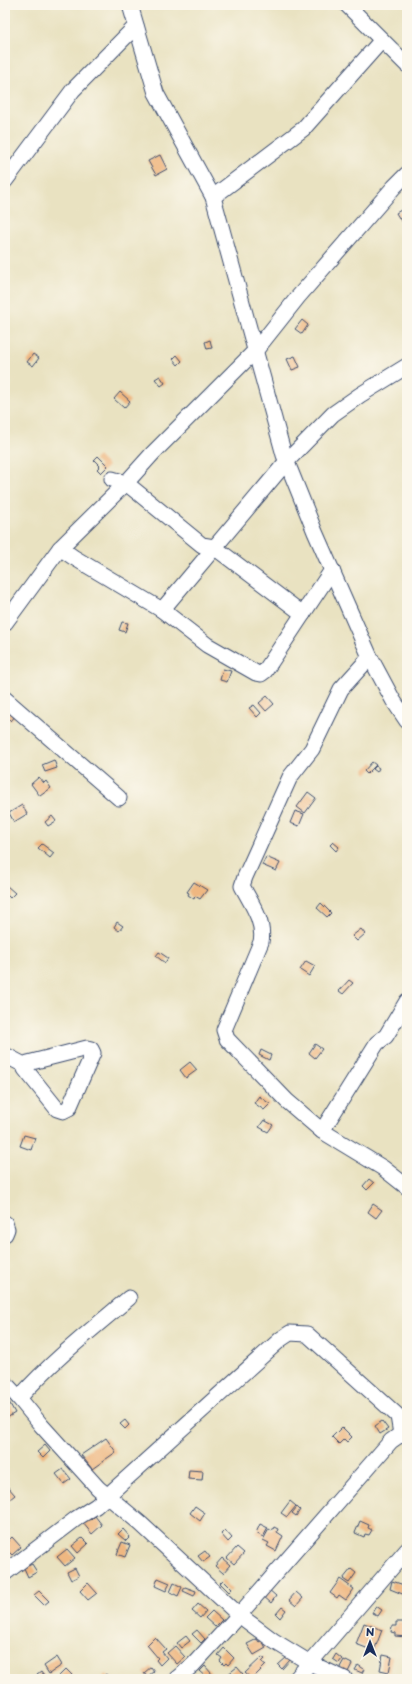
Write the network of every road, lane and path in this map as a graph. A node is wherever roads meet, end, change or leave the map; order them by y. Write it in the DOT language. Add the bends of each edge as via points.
graph roads {
  1 [pos="130,5"];
  2 [pos="347,5"];
  3 [pos="136,26"];
  4 [pos="382,40"];
  5 [pos="407,65"];
  6 [pos="407,174"];
  7 [pos="5,180"];
  8 [pos="213,196"];
  9 [pos="256,350"];
  10 [pos="407,366"];
  11 [pos="287,461"];
  12 [pos="119,481"];
  13 [pos="214,547"];
  14 [pos="60,548"];
  15 [pos="332,570"];
  16 [pos="162,610"];
  17 [pos="303,614"];
  18 [pos="5,623"];
  19 [pos="370,657"];
  20 [pos="5,699"];
  21 [pos="407,721"];
  22 [pos="119,798"];
  23 [pos="407,1001"];
  24 [pos="5,1055"];
  25 [pos="24,1065"];
  26 [pos="322,1131"];
  27 [pos="407,1187"];
  28 [pos="5,1223"];
  29 [pos="5,1234"];
  30 [pos="129,1298"];
  31 [pos="5,1383"];
  32 [pos="19,1398"];
  33 [pos="404,1436"];
  34 [pos="108,1496"];
  35 [pos="407,1550"];
  36 [pos="5,1573"];
  37 [pos="239,1615"];
  38 [pos="310,1663"];
  39 [pos="176,1679"];
  40 [pos="296,1679"];
  41 [pos="345,1679"];
  1 -- 3 [label="street"];
  2 -- 4 [label="street"];
  3 -- 7 [label="street" via="73,90"];
  3 -- 8 [label="street" via="156,93"];
  4 -- 5 [label="street"];
  4 -- 8 [label="street" via="304,129"];
  6 -- 9 [label="street" via="298,297"];
  8 -- 9 [label="street"];
  9 -- 11 [label="street"];
  9 -- 12 [label="street" via="153,453"];
  10 -- 11 [label="street" via="333,414"];
  11 -- 13 [label="street"];
  11 -- 15 [label="street" via="314,532"];
  12 -- 13 [label="street" via="202,545"];
  12 -- 14 [label="street"];
  13 -- 16 [label="street"];
  13 -- 17 [label="street"];
  14 -- 16 [label="street"];
  14 -- 18 [label="street"];
  15 -- 17 [label="street"];
  15 -- 19 [label="street"];
  16 -- 17 [label="street" via="207,645 261,674"];
  19 -- 21 [label="street"];
  19 -- 26 [label="street" via="341,689 312,749 290,777 245,877 242,886 261,925 261,942 224,1030 227,1039 287,1101"];
  20 -- 22 [label="street"];
  23 -- 26 [label="street" via="386,1036 377,1043"];
  24 -- 25 [label="street"];
  25 -- 25 [label="street" via="87,1048 93,1052 69,1108 63,1111 57,1109"];
  26 -- 27 [label="street" via="383,1168"];
  28 -- 29 [label="street"];
  30 -- 32 [label="street" via="57,1359"];
  31 -- 32 [label="street"];
  32 -- 34 [label="street"];
  33 -- 34 [label="street" via="398,1416 387,1406 307,1334 290,1333"];
  33 -- 37 [label="street" via="391,1441"];
  34 -- 36 [label="street"];
  34 -- 37 [label="street"];
  35 -- 38 [label="street"];
  37 -- 38 [label="street"];
  37 -- 39 [label="street" via="193,1665"];
  38 -- 40 [label="street"];
  38 -- 41 [label="street"];
}
